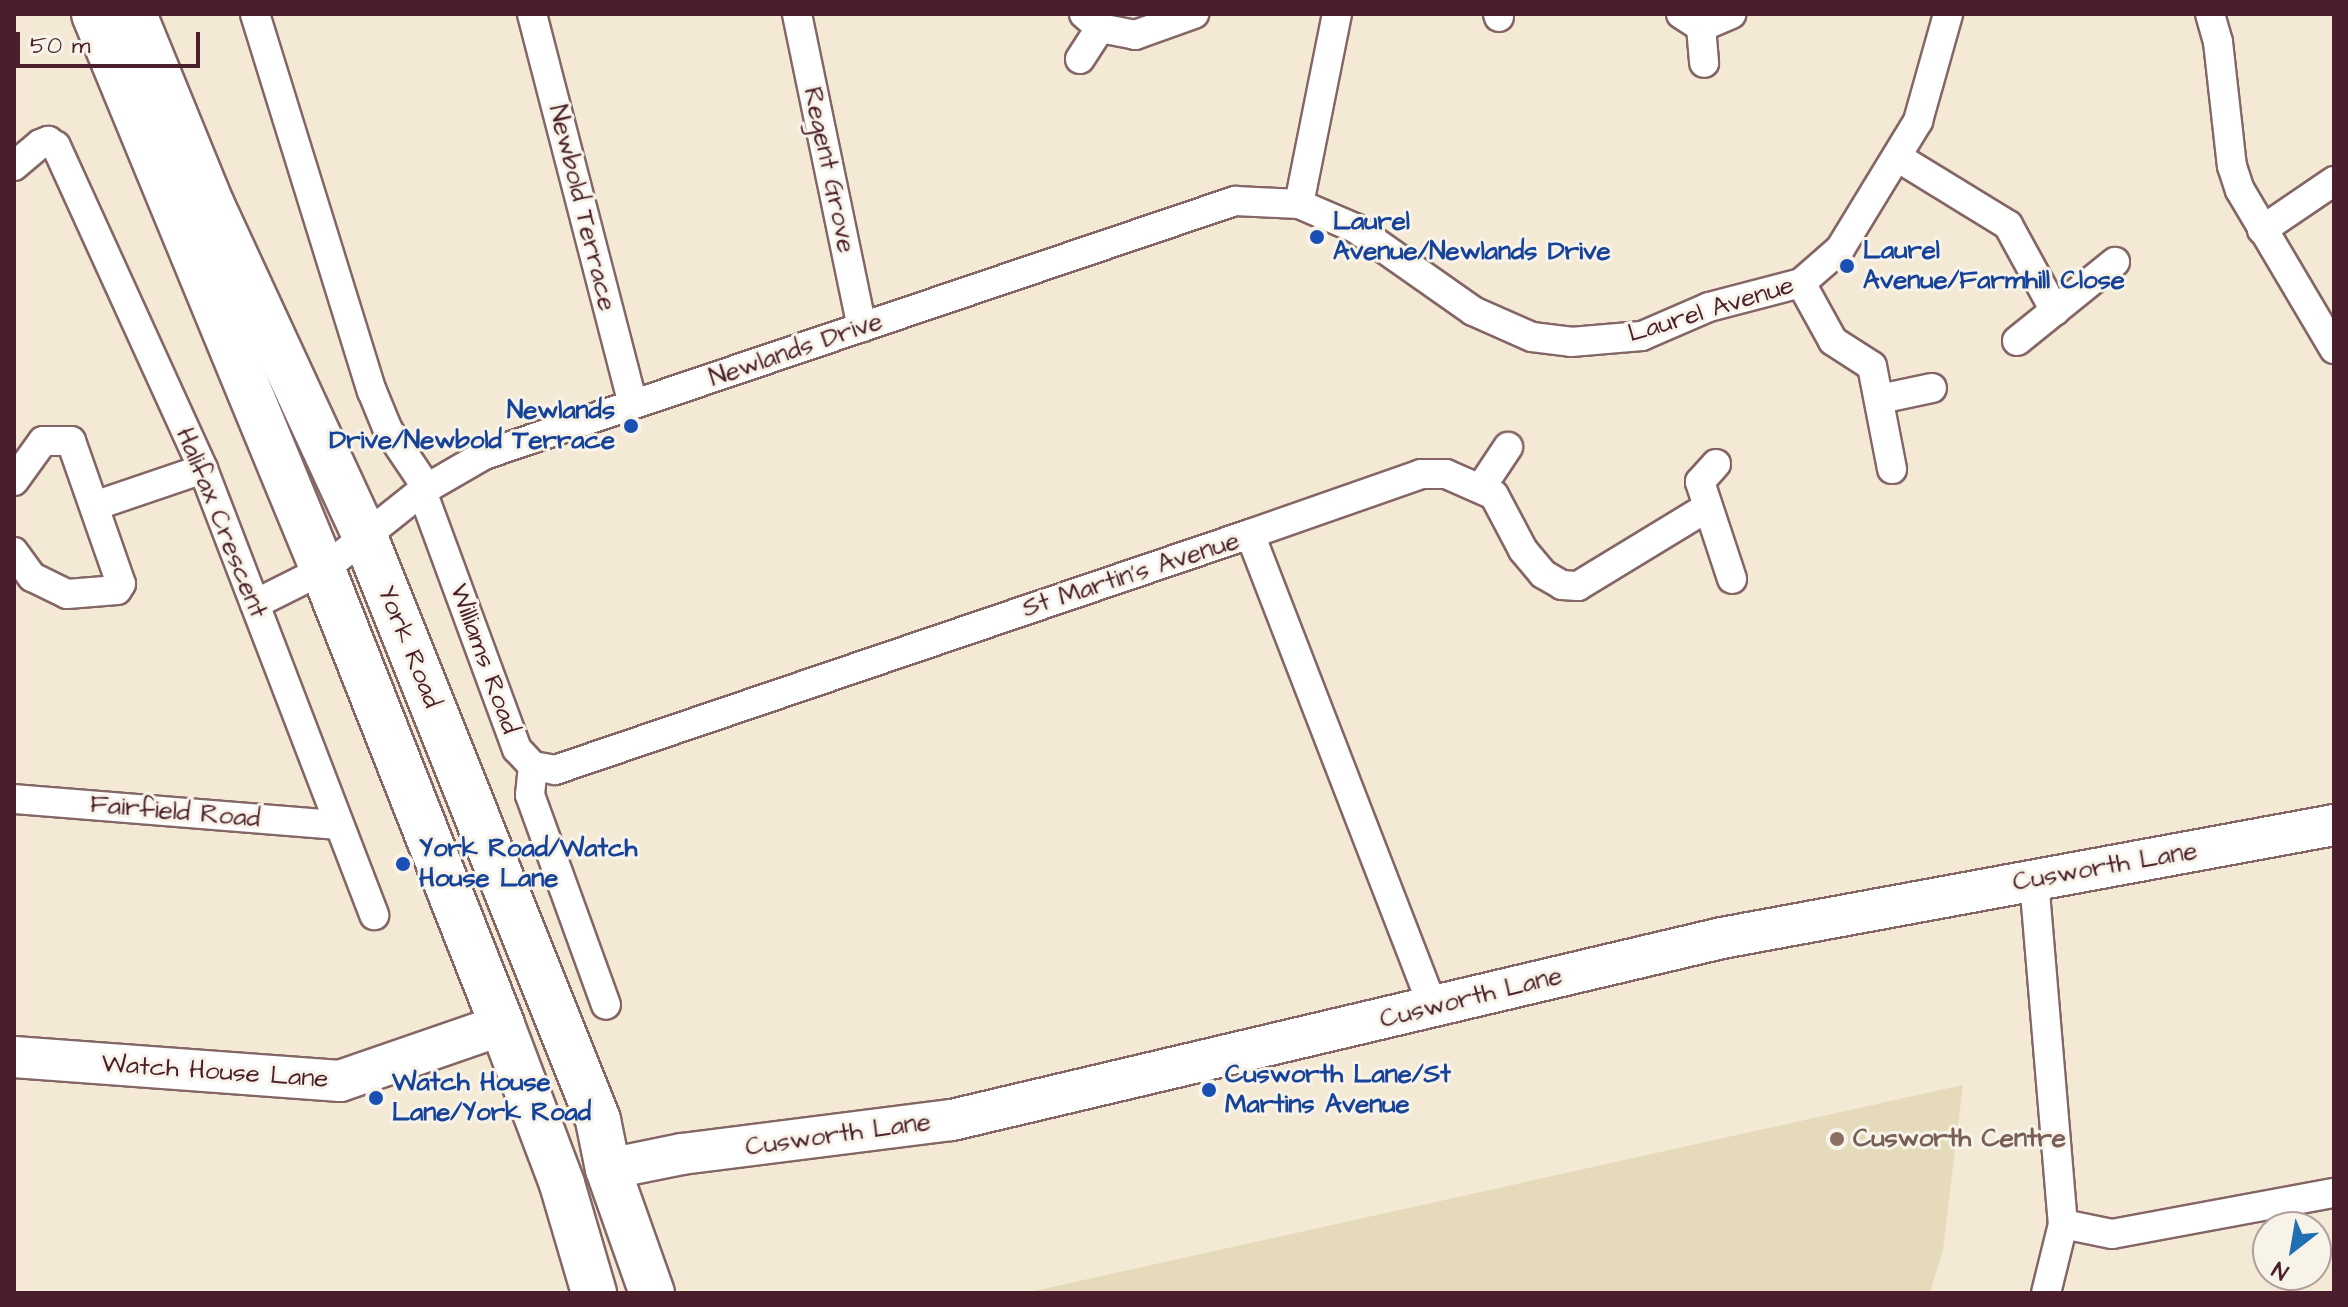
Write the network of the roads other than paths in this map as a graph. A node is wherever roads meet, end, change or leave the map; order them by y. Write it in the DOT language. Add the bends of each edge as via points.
graph roads {
  1 [pos="94,14"];
  2 [pos="134,14"];
  3 [pos="255,14"];
  4 [pos="532,14"];
  5 [pos="797,14"];
  6 [pos="1194,14"];
  7 [pos="1731,14"];
  8 [pos="1948,14"];
  9 [pos="2210,14"];
  10 [pos="1334,15"];
  11 [pos="1092,21"];
  12 [pos="1691,21"];
  13 [pos="1080,59"];
  14 [pos="1704,63"];
  15 [pos="1897,157"];
  16 [pos="14,166"];
  17 [pos="2334,181"];
  18 [pos="1299,204"];
  19 [pos="2262,230"];
  20 [pos="2115,262"];
  21 [pos="1801,283"];
  22 [pos="2055,311"];
  23 [pos="862,327"];
  24 [pos="2017,341"];
  25 [pos="2334,349"];
  26 [pos="1932,388"];
  27 [pos="1880,399"];
  28 [pos="632,402"];
  29 [pos="1508,447"];
  30 [pos="1716,464"];
  31 [pos="203,469"];
  32 [pos="1892,469"];
  33 [pos="14,481"];
  34 [pos="1482,486"];
  35 [pos="424,489"];
  36 [pos="97,505"];
  37 [pos="1708,507"];
  38 [pos="364,534"];
  39 [pos="1250,534"];
  40 [pos="14,552"];
  41 [pos="323,570"];
  42 [pos="1732,579"];
  43 [pos="255,604"];
  44 [pos="533,766"];
  45 [pos="14,799"];
  46 [pos="337,825"];
  47 [pos="2334,825"];
  48 [pos="2034,880"];
  49 [pos="374,915"];
  50 [pos="606,1005"];
  51 [pos="552,1006"];
  52 [pos="1433,1007"];
  53 [pos="502,1025"];
  54 [pos="14,1057"];
  55 [pos="608,1169"];
  56 [pos="562,1184"];
  57 [pos="2334,1193"];
  58 [pos="2063,1224"];
  59 [pos="653,1283"];
  60 [pos="594,1293"];
  61 [pos="2046,1293"];
  1 -- 41 [label="highway, York Road"];
  2 -- 38 [label="highway, York Road" via="212,205"];
  3 -- 35 [label="street, Williams Road" via="372,391 388,430"];
  4 -- 28 [label="street, Newbold Terrace"];
  5 -- 23 [label="street, Regent Grove"];
  6 -- 11 [label="street" via="1135,35"];
  7 -- 12 [label="street"];
  8 -- 15 [label="street, Laurel Avenue" via="1918,121"];
  9 -- 19 [label="street" via="2232,166"];
  10 -- 18 [label="street"];
  11 -- 13 [label="street"];
  12 -- 14 [label="street"];
  15 -- 21 [label="street, Laurel Avenue" via="1840,249"];
  15 -- 22 [label="street" via="2008,225"];
  16 -- 31 [label="street, Halifax Crescent" via="48,141 56,146"];
  17 -- 19 [label="street"];
  18 -- 21 [label="street, Laurel Avenue" via="1385,245 1487,319 1532,337 1571,342 1642,336 1709,307"];
  18 -- 23 [label="street, Newlands Drive" via="1235,201"];
  19 -- 25 [label="street"];
  20 -- 22 [label="street"];
  21 -- 27 [label="street" via="1833,341 1872,366"];
  22 -- 24 [label="street"];
  23 -- 28 [label="street, Newlands Drive"];
  26 -- 27 [label="street"];
  27 -- 32 [label="street"];
  28 -- 35 [label="street, Newlands Drive" via="484,455"];
  29 -- 34 [label="street"];
  30 -- 37 [label="street" via="1700,482"];
  31 -- 36 [label="street"];
  31 -- 43 [label="street, Halifax Crescent"];
  33 -- 36 [label="street" via="32,449 63,437 71,441"];
  34 -- 37 [label="street" via="1494,495 1533,563 1562,585 1590,581"];
  34 -- 39 [label="street" via="1446,474 1421,474"];
  35 -- 38 [label="street, Newlands Drive"];
  35 -- 44 [label="street, Williams Road" via="517,749"];
  36 -- 40 [label="street" via="121,584 117,590 67,594 32,577"];
  37 -- 42 [label="street"];
  38 -- 41 [label="street, Newlands Drive"];
  38 -- 51 [label="highway, York Road"];
  39 -- 44 [label="street, St Martin's Avenue" via="565,767"];
  39 -- 52 [label="street, St Martin's Avenue"];
  41 -- 43 [label="street, Newlands Drive"];
  41 -- 53 [label="highway, York Road"];
  43 -- 46 [label="street, Halifax Crescent"];
  44 -- 50 [label="street" via="530,795"];
  45 -- 46 [label="street, Fairfield Road"];
  46 -- 49 [label="street, Halifax Crescent"];
  47 -- 48 [label="street, Cusworth Lane"];
  48 -- 52 [label="street, Cusworth Lane" via="1722,938"];
  48 -- 58 [label="street"];
  51 -- 53 [label="highway"];
  51 -- 55 [label="highway, York Road" via="598,1120"];
  52 -- 55 [label="street, Cusworth Lane" via="952,1120 682,1154"];
  53 -- 54 [label="street, Watch House Lane" via="340,1081"];
  53 -- 56 [label="highway, York Road"];
  55 -- 56 [label="street"];
  55 -- 59 [label="highway, York Road"];
  56 -- 60 [label="highway, York Road"];
  57 -- 58 [label="street" via="2112,1234"];
  58 -- 61 [label="street"];
}
